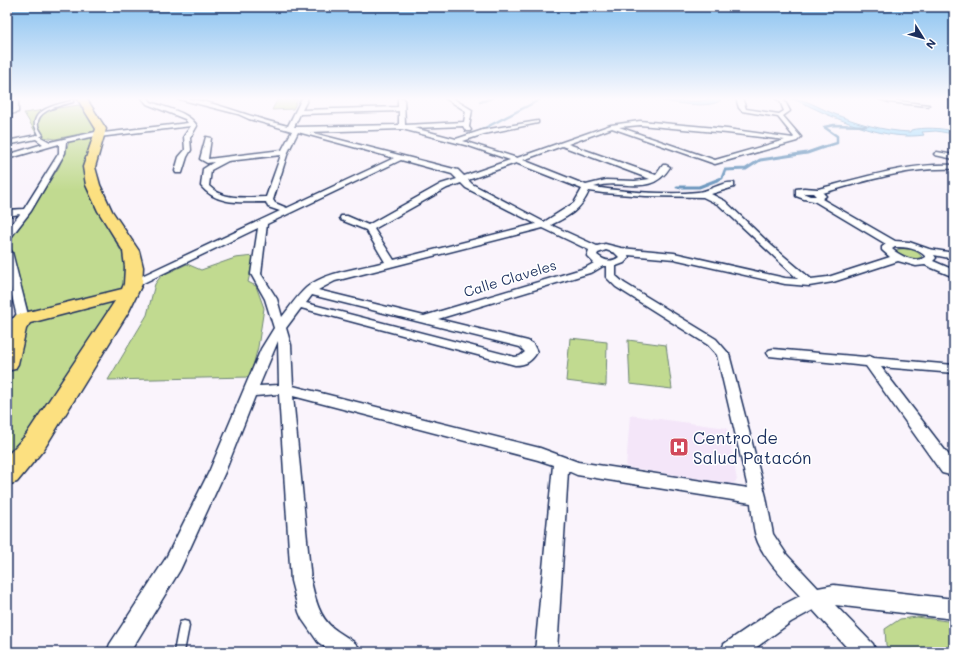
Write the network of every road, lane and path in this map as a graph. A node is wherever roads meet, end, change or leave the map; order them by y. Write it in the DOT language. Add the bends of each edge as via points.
graph roads {
  1 [pos="39,129"];
  2 [pos="101,129"];
  3 [pos="149,129"];
  4 [pos="192,129"];
  5 [pos="289,129"];
  6 [pos="338,129"];
  7 [pos="409,129"];
  8 [pos="467,129"];
  9 [pos="497,129"];
  10 [pos="605,129"];
  11 [pos="621,129"];
  12 [pos="708,129"];
  13 [pos="792,129"];
  14 [pos="293,130"];
  15 [pos="100,134"];
  16 [pos="471,136"];
  17 [pos="37,137"];
  18 [pos="208,138"];
  19 [pos="795,140"];
  20 [pos="63,141"];
  21 [pos="456,141"];
  22 [pos="7,143"];
  23 [pos="49,144"];
  24 [pos="562,144"];
  25 [pos="285,152"];
  26 [pos="937,154"];
  27 [pos="7,157"];
  28 [pos="954,157"];
  29 [pos="400,158"];
  30 [pos="226,159"];
  31 [pos="516,160"];
  32 [pos="666,166"];
  33 [pos="954,167"];
  34 [pos="179,170"];
  35 [pos="463,178"];
  36 [pos="656,178"];
  37 [pos="731,184"];
  38 [pos="587,188"];
  39 [pos="704,194"];
  40 [pos="269,200"];
  41 [pos="27,211"];
  42 [pos="288,211"];
  43 [pos="7,213"];
  44 [pos="344,218"];
  45 [pos="263,222"];
  46 [pos="544,225"];
  47 [pos="369,228"];
  48 [pos="7,236"];
  49 [pos="893,244"];
  50 [pos="595,249"];
  51 [pos="7,252"];
  52 [pos="954,256"];
  53 [pos="926,257"];
  54 [pos="899,258"];
  55 [pos="611,259"];
  56 [pos="391,264"];
  57 [pos="954,274"];
  58 [pos="809,283"];
  59 [pos="132,288"];
  60 [pos="309,291"];
  61 [pos="298,304"];
  62 [pos="424,320"];
  63 [pos="15,322"];
  64 [pos="280,327"];
  65 [pos="773,353"];
  66 [pos="869,360"];
  67 [pos="7,364"];
  68 [pos="954,369"];
  69 [pos="286,389"];
  70 [pos="249,391"];
  71 [pos="561,462"];
  72 [pos="954,469"];
  73 [pos="7,474"];
  74 [pos="758,497"];
  75 [pos="816,598"];
  76 [pos="954,609"];
  77 [pos="184,626"];
  78 [pos="118,652"];
  79 [pos="179,652"];
  80 [pos="351,652"];
  81 [pos="546,652"];
  82 [pos="732,652"];
  83 [pos="865,652"];
  1 -- 17 [label="lane" via="41,135"];
  2 -- 15 [label="main road"];
  3 -- 15 [label="street"];
  4 -- 34 [label="street" via="187,136 188,150"];
  5 -- 14 [label="street"];
  6 -- 14 [label="street"];
  7 -- 21 [label="street"];
  8 -- 16 [label="street"];
  9 -- 16 [label="street"];
  10 -- 24 [label="street"];
  11 -- 19 [label="street" via="715,162"];
  12 -- 19 [label="street"];
  13 -- 19 [label="street" via="798,137"];
  14 -- 25 [label="street"];
  14 -- 29 [label="street"];
  15 -- 20 [label="street"];
  15 -- 59 [label="main road" via="89,167 93,185 105,211 130,251 134,267"];
  16 -- 21 [label="street"];
  17 -- 22 [label="street"];
  17 -- 23 [label="street"];
  18 -- 30 [label="street" via="204,159"];
  20 -- 23 [label="street"];
  20 -- 41 [label="street" via="62,153"];
  21 -- 31 [label="street"];
  23 -- 27 [label="street"];
  24 -- 31 [label="street"];
  24 -- 36 [label="street"];
  25 -- 30 [label="street"];
  25 -- 40 [label="street"];
  26 -- 28 [label="street"];
  29 -- 35 [label="street" via="455,172"];
  29 -- 42 [label="street"];
  30 -- 40 [label="street" via="207,169 205,186 209,192 221,198"];
  31 -- 35 [label="street"];
  31 -- 38 [label="street"];
  32 -- 36 [label="street"];
  33 -- 49 [label="street" via="910,168 817,196"];
  35 -- 46 [label="street" via="470,186"];
  35 -- 47 [label="street"];
  36 -- 38 [label="street" via="641,182 601,183"];
  37 -- 39 [label="street"];
  38 -- 39 [label="street" via="646,194"];
  38 -- 46 [label="street" via="580,202"];
  39 -- 58 [label="street" via="722,203"];
  40 -- 42 [label="street" via="271,205"];
  41 -- 43 [label="street"];
  41 -- 48 [label="street"];
  42 -- 45 [label="street"];
  44 -- 47 [label="street"];
  45 -- 59 [label="street"];
  45 -- 64 [label="street" via="256,274 271,299"];
  46 -- 50 [label="street"];
  46 -- 56 [label="street"];
  47 -- 56 [label="street"];
  49 -- 53 [label="street" via="914,247"];
  49 -- 54 [label="street" via="887,247 887,250"];
  50 -- 55 [label="street" via="605,247"];
  50 -- 55 [label="street" via="592,256"];
  51 -- 63 [label="street"];
  52 -- 53 [label="street" via="942,253"];
  53 -- 54 [label="street" via="913,262"];
  53 -- 57 [label="street"];
  54 -- 58 [label="street" via="828,280"];
  55 -- 58 [label="street" via="674,256 785,281"];
  55 -- 62 [label="street, Calle Claveles" via="589,270"];
  55 -- 74 [label="street" via="611,277 620,285 712,342 723,354"];
  56 -- 60 [label="street" via="331,279"];
  59 -- 63 [label="main road"];
  59 -- 73 [label="main road" via="35,442"];
  60 -- 61 [label="street"];
  60 -- 62 [label="street"];
  61 -- 62 [label="street" via="516,361 522,361 530,352 529,347 524,344"];
  61 -- 64 [label="street"];
  63 -- 67 [label="main road" via="16,328"];
  64 -- 69 [label="street" via="285,345"];
  64 -- 70 [label="street" via="267,349"];
  65 -- 66 [label="street"];
  66 -- 68 [label="street"];
  66 -- 72 [label="street" via="948,468"];
  69 -- 70 [label="street"];
  69 -- 71 [label="street" via="540,454"];
  69 -- 80 [label="street" via="301,581 308,612 325,635"];
  70 -- 78 [label="street" via="217,472 173,564"];
  71 -- 74 [label="street" via="577,468"];
  71 -- 81 [label="street"];
  74 -- 75 [label="street" via="765,537 780,561"];
  75 -- 76 [label="street" via="834,595"];
  75 -- 82 [label="street" via="784,615"];
  75 -- 83 [label="street"];
  77 -- 79 [label="lane"];
}
